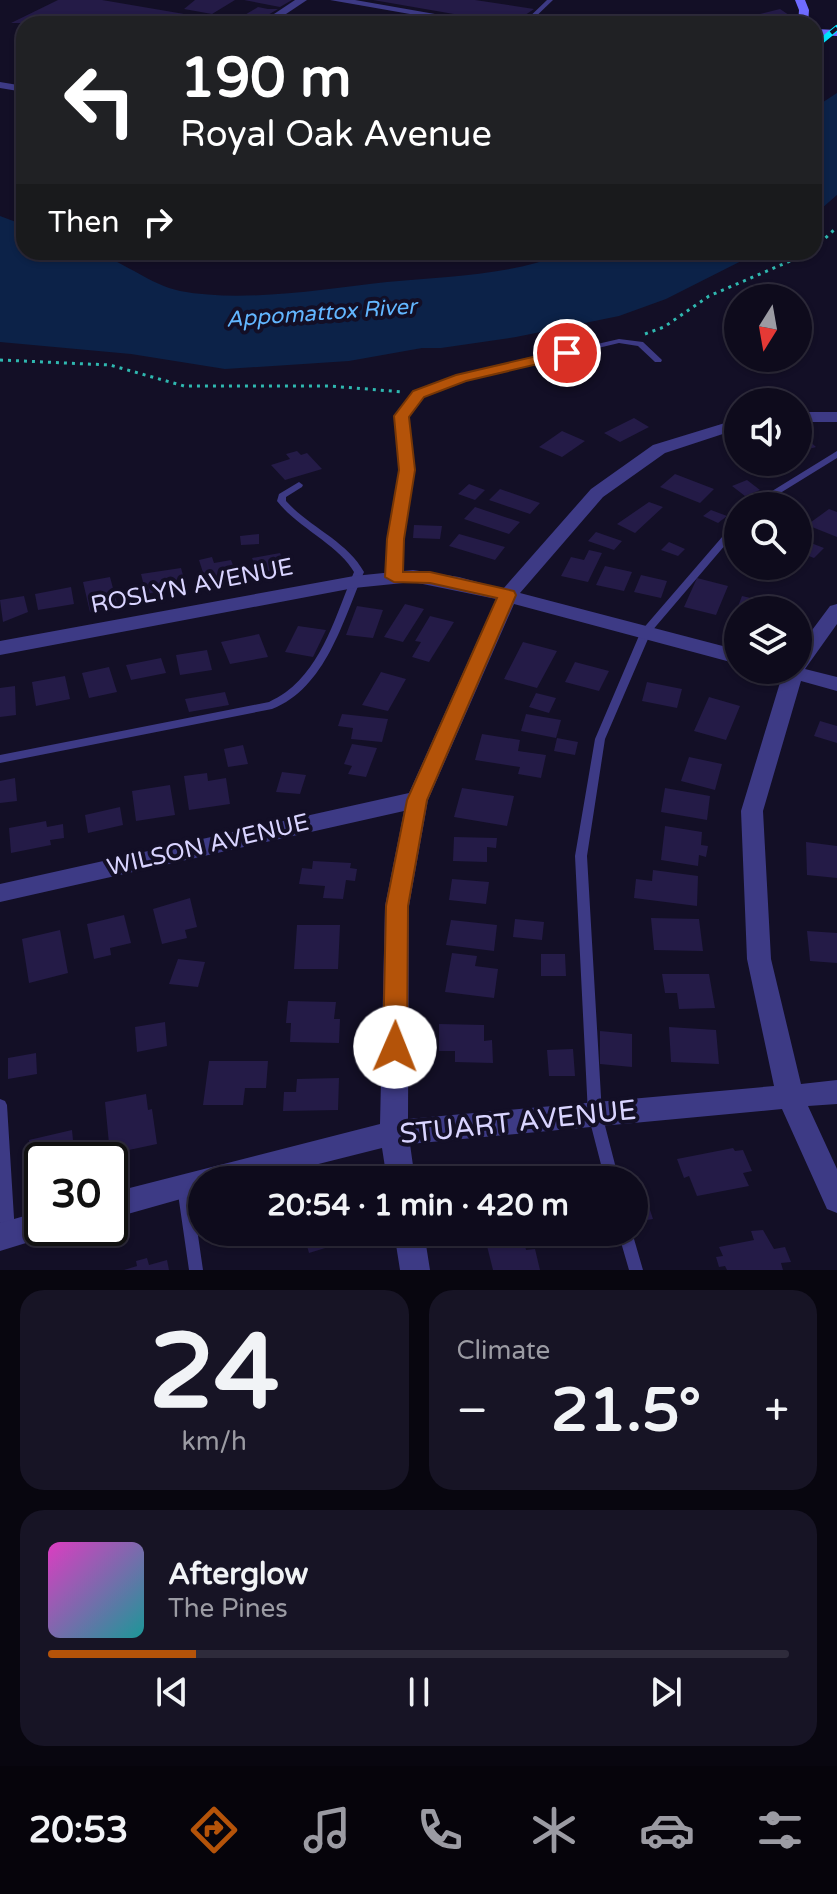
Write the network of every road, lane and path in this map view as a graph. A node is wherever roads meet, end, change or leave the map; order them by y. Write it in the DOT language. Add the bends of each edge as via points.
graph roads {
  1 [pos="302,0"];
  2 [pos="335,0"];
  3 [pos="550,0"];
  4 [pos="277,16"];
  5 [pos="436,16"];
  6 [pos="533,16"];
  7 [pos="837,227"];
  8 [pos="822,241"];
  9 [pos="790,260"];
  10 [pos="619,341"];
  11 [pos="0,360"];
  12 [pos="658,360"];
  13 [pos="418,394"];
  14 [pos="812,417"];
  15 [pos="837,417"];
  16 [pos="724,428"];
  17 [pos="837,454"];
  18 [pos="299,485"];
  19 [pos="776,492"];
  20 [pos="724,540"];
  21 [pos="394,577"];
  22 [pos="354,582"];
  23 [pos="508,595"];
  24 [pos="837,610"];
  25 [pos="646,631"];
  26 [pos="812,643"];
  27 [pos="0,648"];
  28 [pos="724,653"];
  29 [pos="812,676"];
  30 [pos="788,684"];
  31 [pos="837,684"];
  32 [pos="0,759"];
  33 [pos="417,800"];
  34 [pos="0,893"];
  35 [pos="837,1092"];
  36 [pos="790,1096"];
  37 [pos="0,1105"];
  38 [pos="595,1114"];
  39 [pos="394,1133"];
  40 [pos="261,1166"];
  41 [pos="399,1166"];
  42 [pos="608,1166"];
  43 [pos="188,1184"];
  44 [pos="837,1200"];
  45 [pos="128,1201"];
  46 [pos="24,1230"];
  47 [pos="4,1236"];
  48 [pos="196,1246"];
  49 [pos="411,1246"];
  50 [pos="629,1246"];
  51 [pos="196,1270"];
  52 [pos="415,1270"];
  53 [pos="636,1270"];
  1 -- 4 [label="street"];
  2 -- 5 [label="street"];
  3 -- 6 [label="lane"];
  7 -- 8 [label="path"];
  9 -- 10 [label="path" via="709,296 664,327"];
  10 -- 12 [label="lane" via="640,344"];
  10 -- 13 [label="lane" via="461,378"];
  11 -- 13 [label="path" via="110,365 184,386 329,386"];
  13 -- 21 [label="lane" via="401,416 407,470"];
  14 -- 15 [label="street"];
  16 -- 23 [label="street" via="659,449 597,493"];
  17 -- 19 [label="lane"];
  18 -- 22 [label="lane" via="281,501 357,565"];
  20 -- 25 [label="lane"];
  21 -- 22 [label="street, ROSLYN AVENUE"];
  21 -- 23 [label="street, ROSLYN AVENUE" via="430,578"];
  22 -- 27 [label="street, ROSLYN AVENUE"];
  22 -- 32 [label="lane" via="344,615 321,656 286,699"];
  23 -- 25 [label="street, ROSLYN AVENUE"];
  23 -- 33 [label="street"];
  24 -- 26 [label="street"];
  25 -- 28 [label="street, ROSLYN AVENUE"];
  25 -- 38 [label="lane" via="600,739 581,856"];
  29 -- 31 [label="street"];
  30 -- 36 [label="street" via="752,811 759,959"];
  33 -- 34 [label="street, WILSON AVENUE"];
  33 -- 39 [label="street" via="397,906"];
  35 -- 36 [label="street, STUART AVENUE"];
  36 -- 38 [label="street, STUART AVENUE"];
  36 -- 44 [label="street"];
  37 -- 47 [label="lane"];
  38 -- 39 [label="street, STUART AVENUE"];
  38 -- 42 [label="lane"];
  39 -- 40 [label="street, STUART AVENUE"];
  39 -- 41 [label="street"];
  43 -- 45 [label="street, STUART AVENUE"];
  46 -- 47 [label="street"];
  48 -- 51 [label="lane"];
  49 -- 52 [label="street"];
  50 -- 53 [label="lane"];
}
